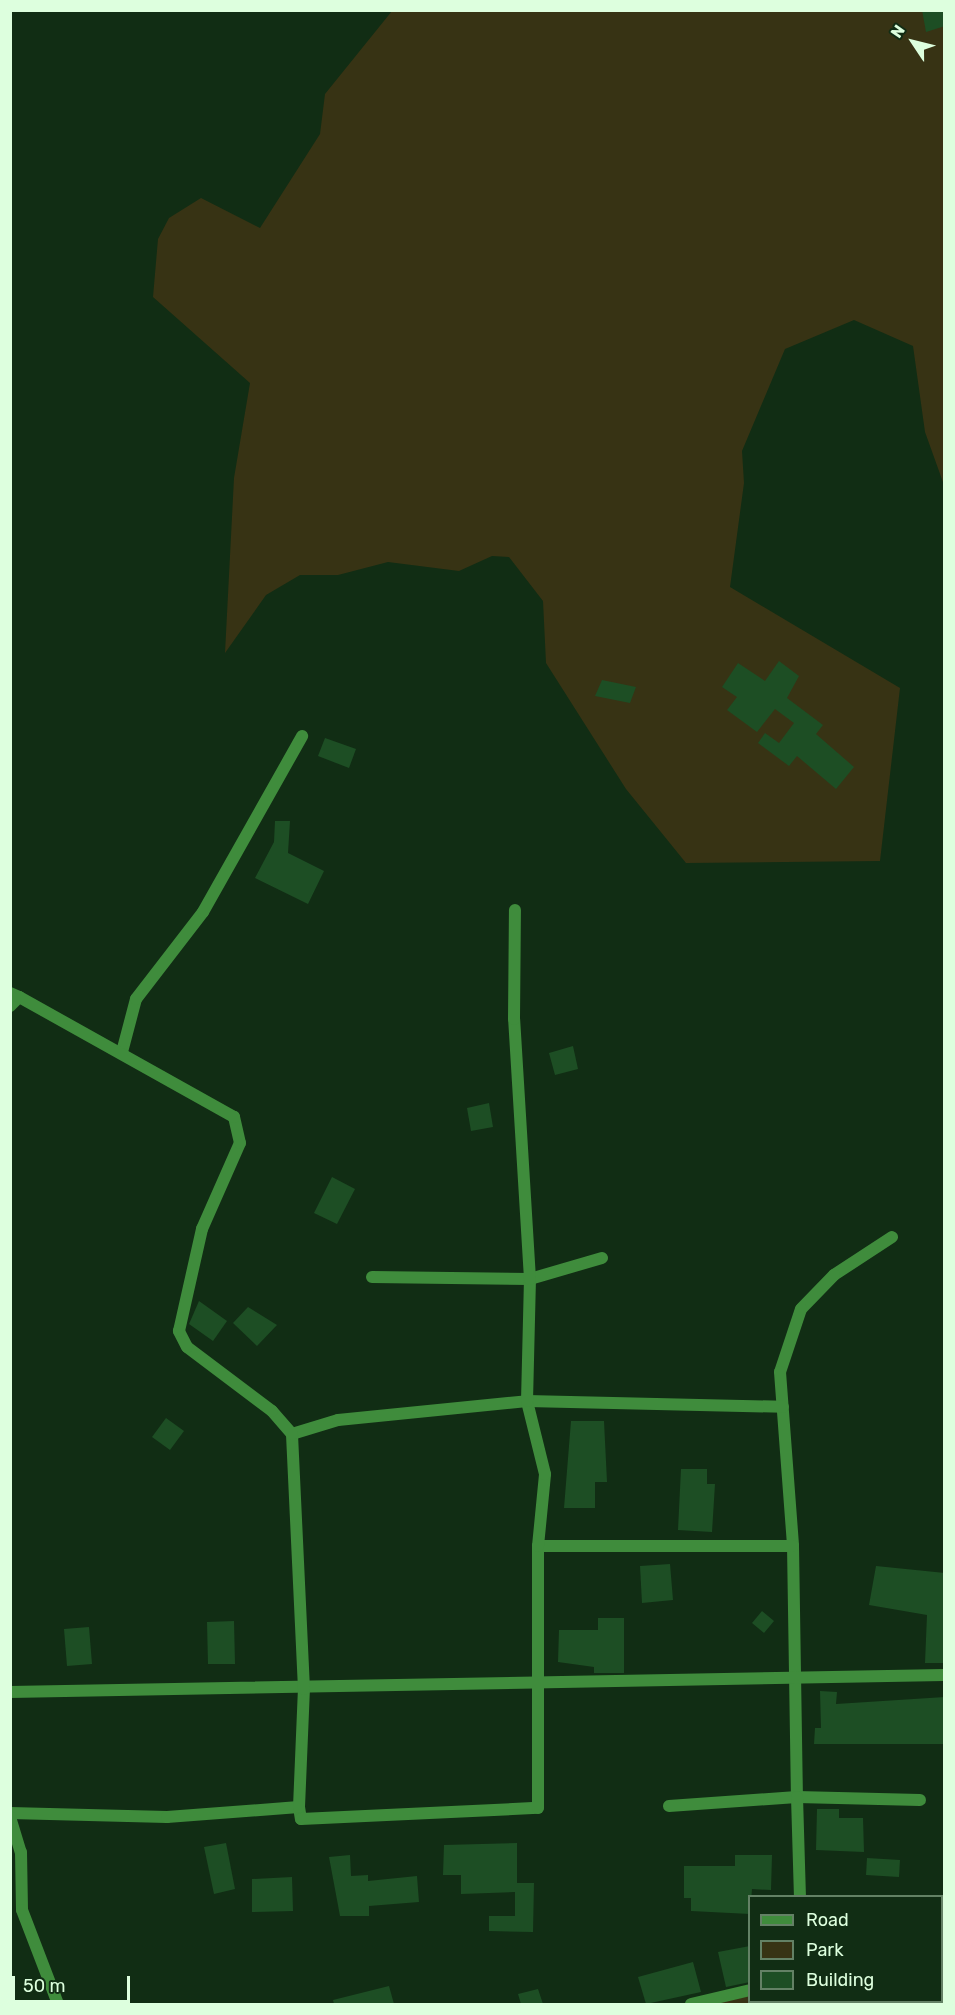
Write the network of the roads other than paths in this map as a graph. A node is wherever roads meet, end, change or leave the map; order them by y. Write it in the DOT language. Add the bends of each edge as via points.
graph roads {
  1 [pos="302,736"];
  2 [pos="515,910"];
  3 [pos="13,998"];
  4 [pos="122,1052"];
  5 [pos="892,1237"];
  6 [pos="602,1258"];
  7 [pos="372,1277"];
  8 [pos="530,1279"];
  9 [pos="527,1401"];
  10 [pos="783,1407"];
  11 [pos="292,1434"];
  12 [pos="538,1546"];
  13 [pos="793,1546"];
  14 [pos="945,1675"];
  15 [pos="795,1678"];
  16 [pos="539,1686"];
  17 [pos="304,1689"];
  18 [pos="10,1692"];
  19 [pos="797,1797"];
  20 [pos="920,1800"];
  21 [pos="669,1806"];
  22 [pos="299,1807"];
  23 [pos="10,1815"];
  24 [pos="800,1895"];
  25 [pos="748,1990"];
  26 [pos="58,2004"];
  27 [pos="691,2004"];
  1 -- 4 [label="street" via="203,912 136,999"];
  2 -- 8 [label="street" via="514,1020"];
  3 -- 4 [label="street"];
  4 -- 11 [label="street" via="234,1117 240,1143 202,1229 179,1331 187,1347 272,1411"];
  5 -- 10 [label="street" via="834,1275 801,1309 780,1372"];
  6 -- 8 [label="street"];
  7 -- 8 [label="street"];
  8 -- 9 [label="street"];
  9 -- 10 [label="street"];
  9 -- 11 [label="street" via="339,1420"];
  9 -- 12 [label="street" via="545,1474"];
  10 -- 13 [label="street"];
  11 -- 17 [label="street"];
  12 -- 13 [label="street"];
  12 -- 16 [label="street"];
  13 -- 15 [label="street"];
  14 -- 15 [label="street"];
  15 -- 16 [label="street"];
  15 -- 19 [label="street"];
  16 -- 17 [label="street"];
  16 -- 22 [label="street" via="538,1808 301,1819"];
  17 -- 18 [label="street"];
  17 -- 22 [label="street"];
  19 -- 20 [label="street"];
  19 -- 21 [label="street"];
  19 -- 24 [label="street"];
  22 -- 23 [label="street" via="167,1817"];
  23 -- 26 [label="street" via="21,1852 22,1910"];
  25 -- 27 [label="street"];
}
